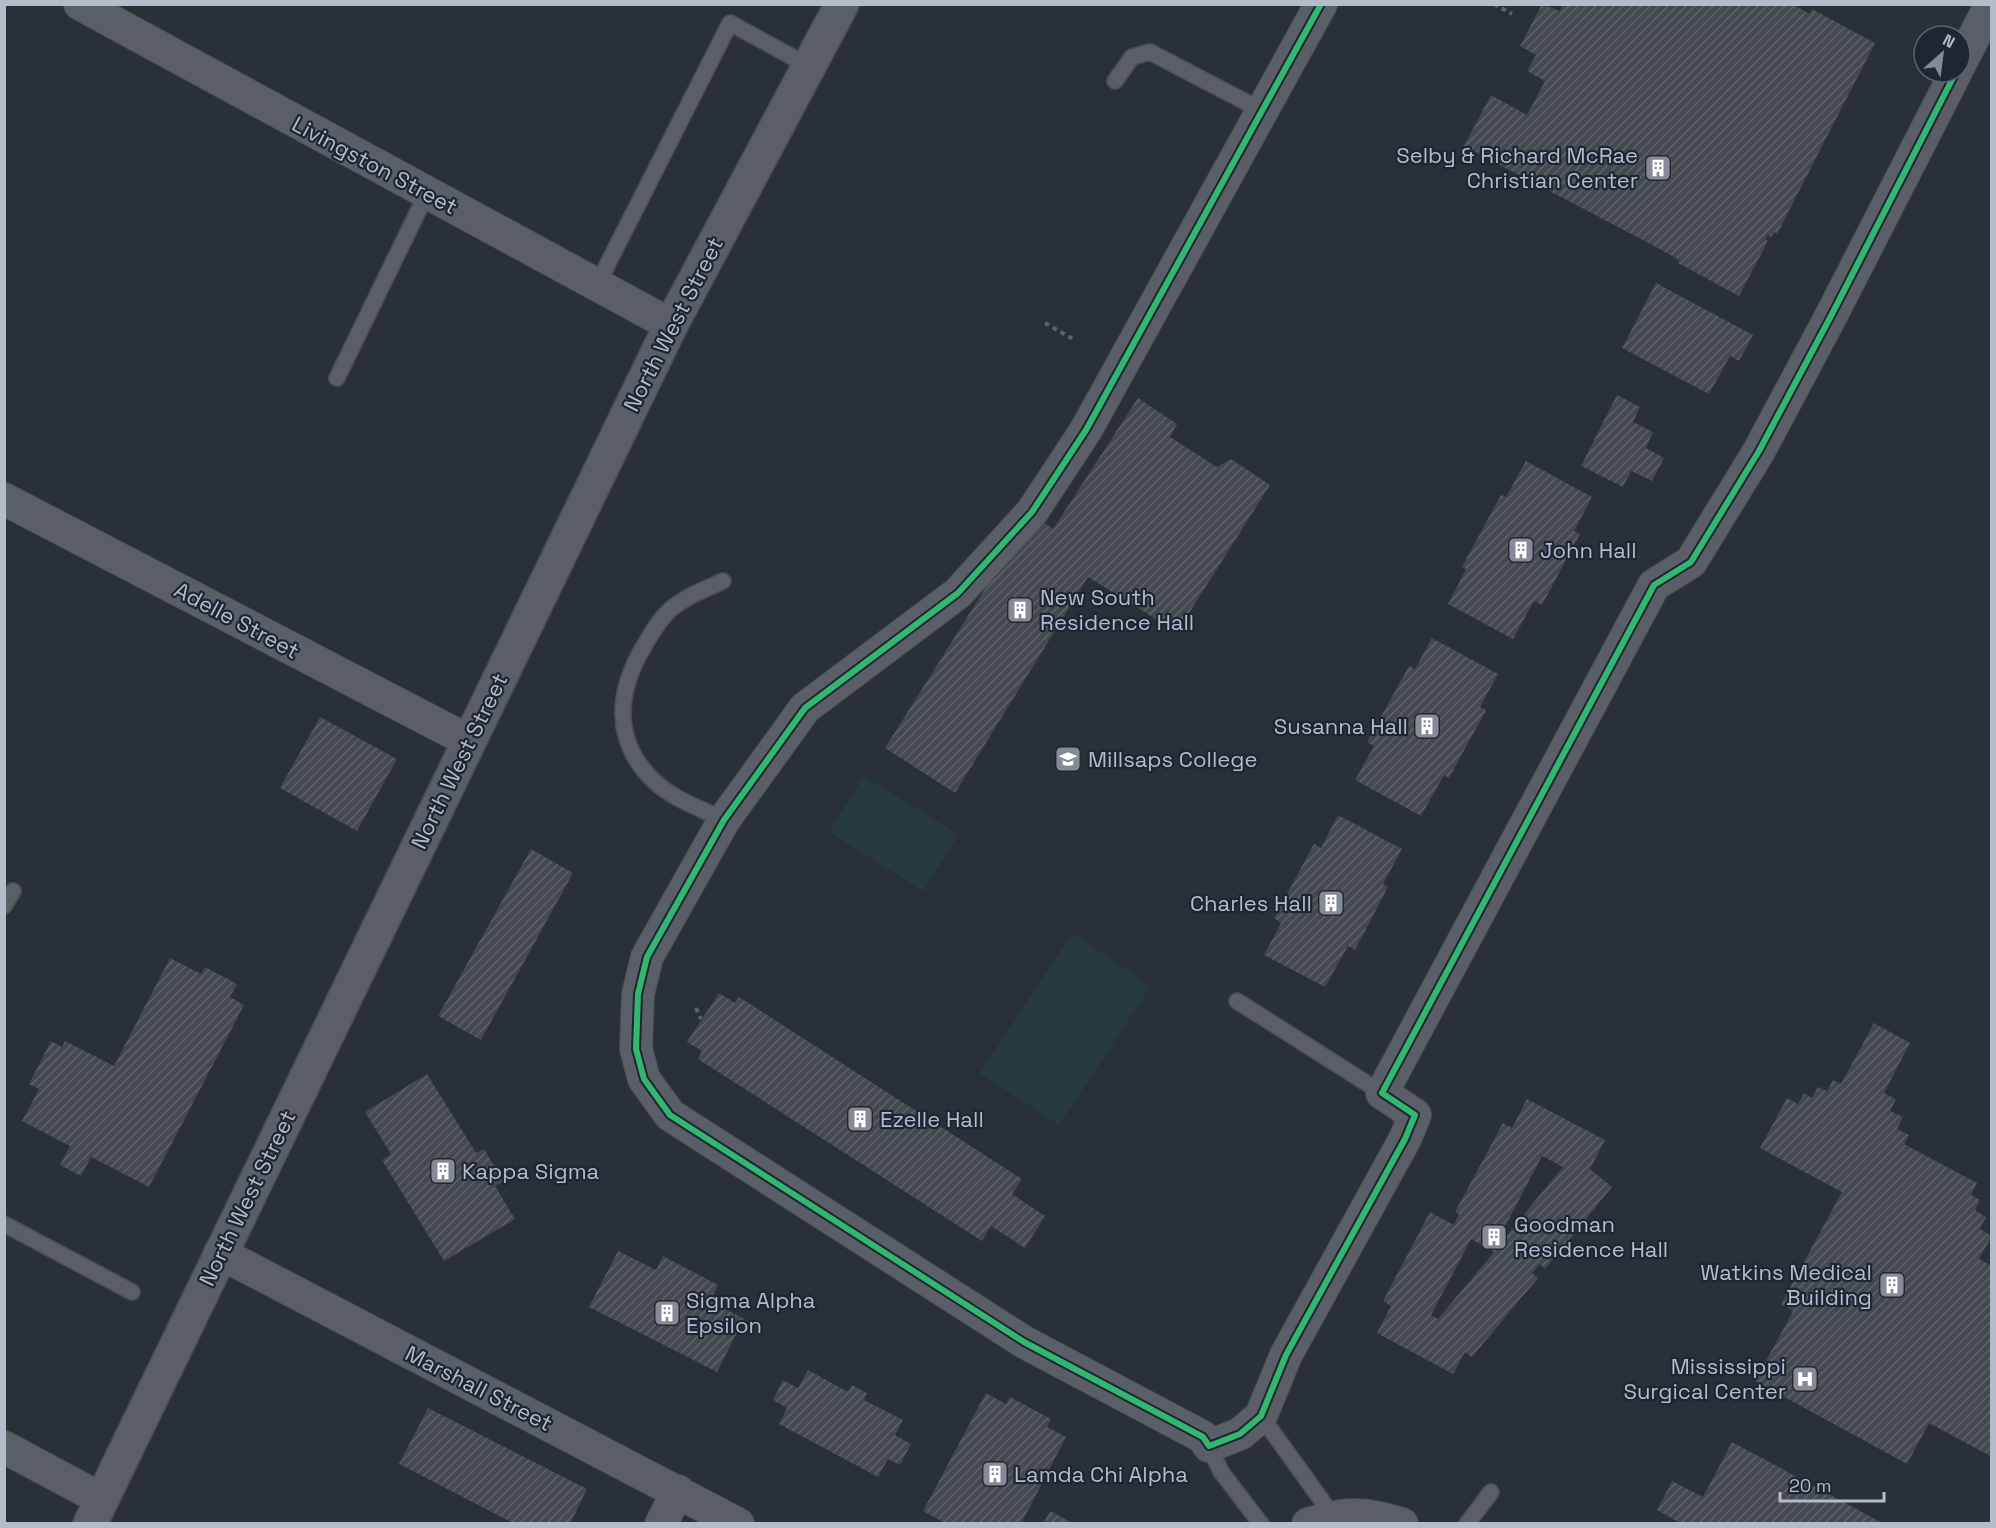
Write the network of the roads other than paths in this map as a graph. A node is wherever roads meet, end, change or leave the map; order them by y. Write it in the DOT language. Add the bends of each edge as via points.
graph roads {
  1 [pos="80,4"];
  2 [pos="842,4"];
  3 [pos="1321,4"];
  4 [pos="1991,4"];
  5 [pos="1972,41"];
  6 [pos="809,66"];
  7 [pos="1115,81"];
  8 [pos="1950,84"];
  9 [pos="1261,110"];
  10 [pos="427,193"];
  11 [pos="597,285"];
  12 [pos="671,325"];
  13 [pos="338,378"];
  14 [pos="4,499"];
  15 [pos="723,581"];
  16 [pos="469,741"];
  17 [pos="724,820"];
  18 [pos="12,891"];
  19 [pos="4,906"];
  20 [pos="1238,1001"];
  21 [pos="1382,1093"];
  22 [pos="4,1224"];
  23 [pos="220,1253"];
  24 [pos="132,1292"];
  25 [pos="1261,1416"];
  26 [pos="1203,1437"];
  27 [pos="4,1447"];
  28 [pos="678,1491"];
  29 [pos="1491,1492"];
  30 [pos="96,1511"];
  31 [pos="1320,1520"];
  32 [pos="660,1524"];
  33 [pos="738,1524"];
  34 [pos="1261,1524"];
  35 [pos="1402,1524"];
  36 [pos="1467,1524"];
  1 -- 10 [label="street, Livingston Street"];
  2 -- 6 [label="street, North West Street"];
  3 -- 9 [label="street"];
  4 -- 5 [label="street"];
  6 -- 11 [label="lane" via="730,23"];
  6 -- 12 [label="street, North West Street"];
  7 -- 9 [label="lane" via="1132,57 1150,52"];
  8 -- 21 [label="street" via="1759,451 1691,562 1654,585"];
  9 -- 17 [label="street" via="1086,430 1032,512 958,593 805,708"];
  10 -- 11 [label="street, Livingston Street"];
  10 -- 13 [label="lane"];
  11 -- 12 [label="street, Livingston Street"];
  12 -- 16 [label="street, North West Street"];
  14 -- 16 [label="street, Adelle Street"];
  15 -- 17 [label="lane" via="694,594 661,619 634,662 622,699 625,733 651,778 666,791"];
  16 -- 23 [label="street, North West Street"];
  17 -- 26 [label="street" via="647,957 638,994 636,1049 644,1079 670,1115 1024,1342"];
  18 -- 19 [label="lane"];
  20 -- 21 [label="lane"];
  21 -- 25 [label="street" via="1415,1115 1286,1355"];
  22 -- 24 [label="lane"];
  23 -- 28 [label="street, Marshall Street"];
  23 -- 30 [label="street, North West Street"];
  25 -- 26 [label="street" via="1240,1434 1209,1446"];
  25 -- 31 [label="lane"];
  26 -- 34 [label="lane" via="1222,1473"];
  27 -- 30 [label="street"];
  28 -- 32 [label="street"];
  28 -- 33 [label="street, Marshall Street"];
  29 -- 36 [label="lane"];
  31 -- 35 [label="street" via="1366,1513"];
}
